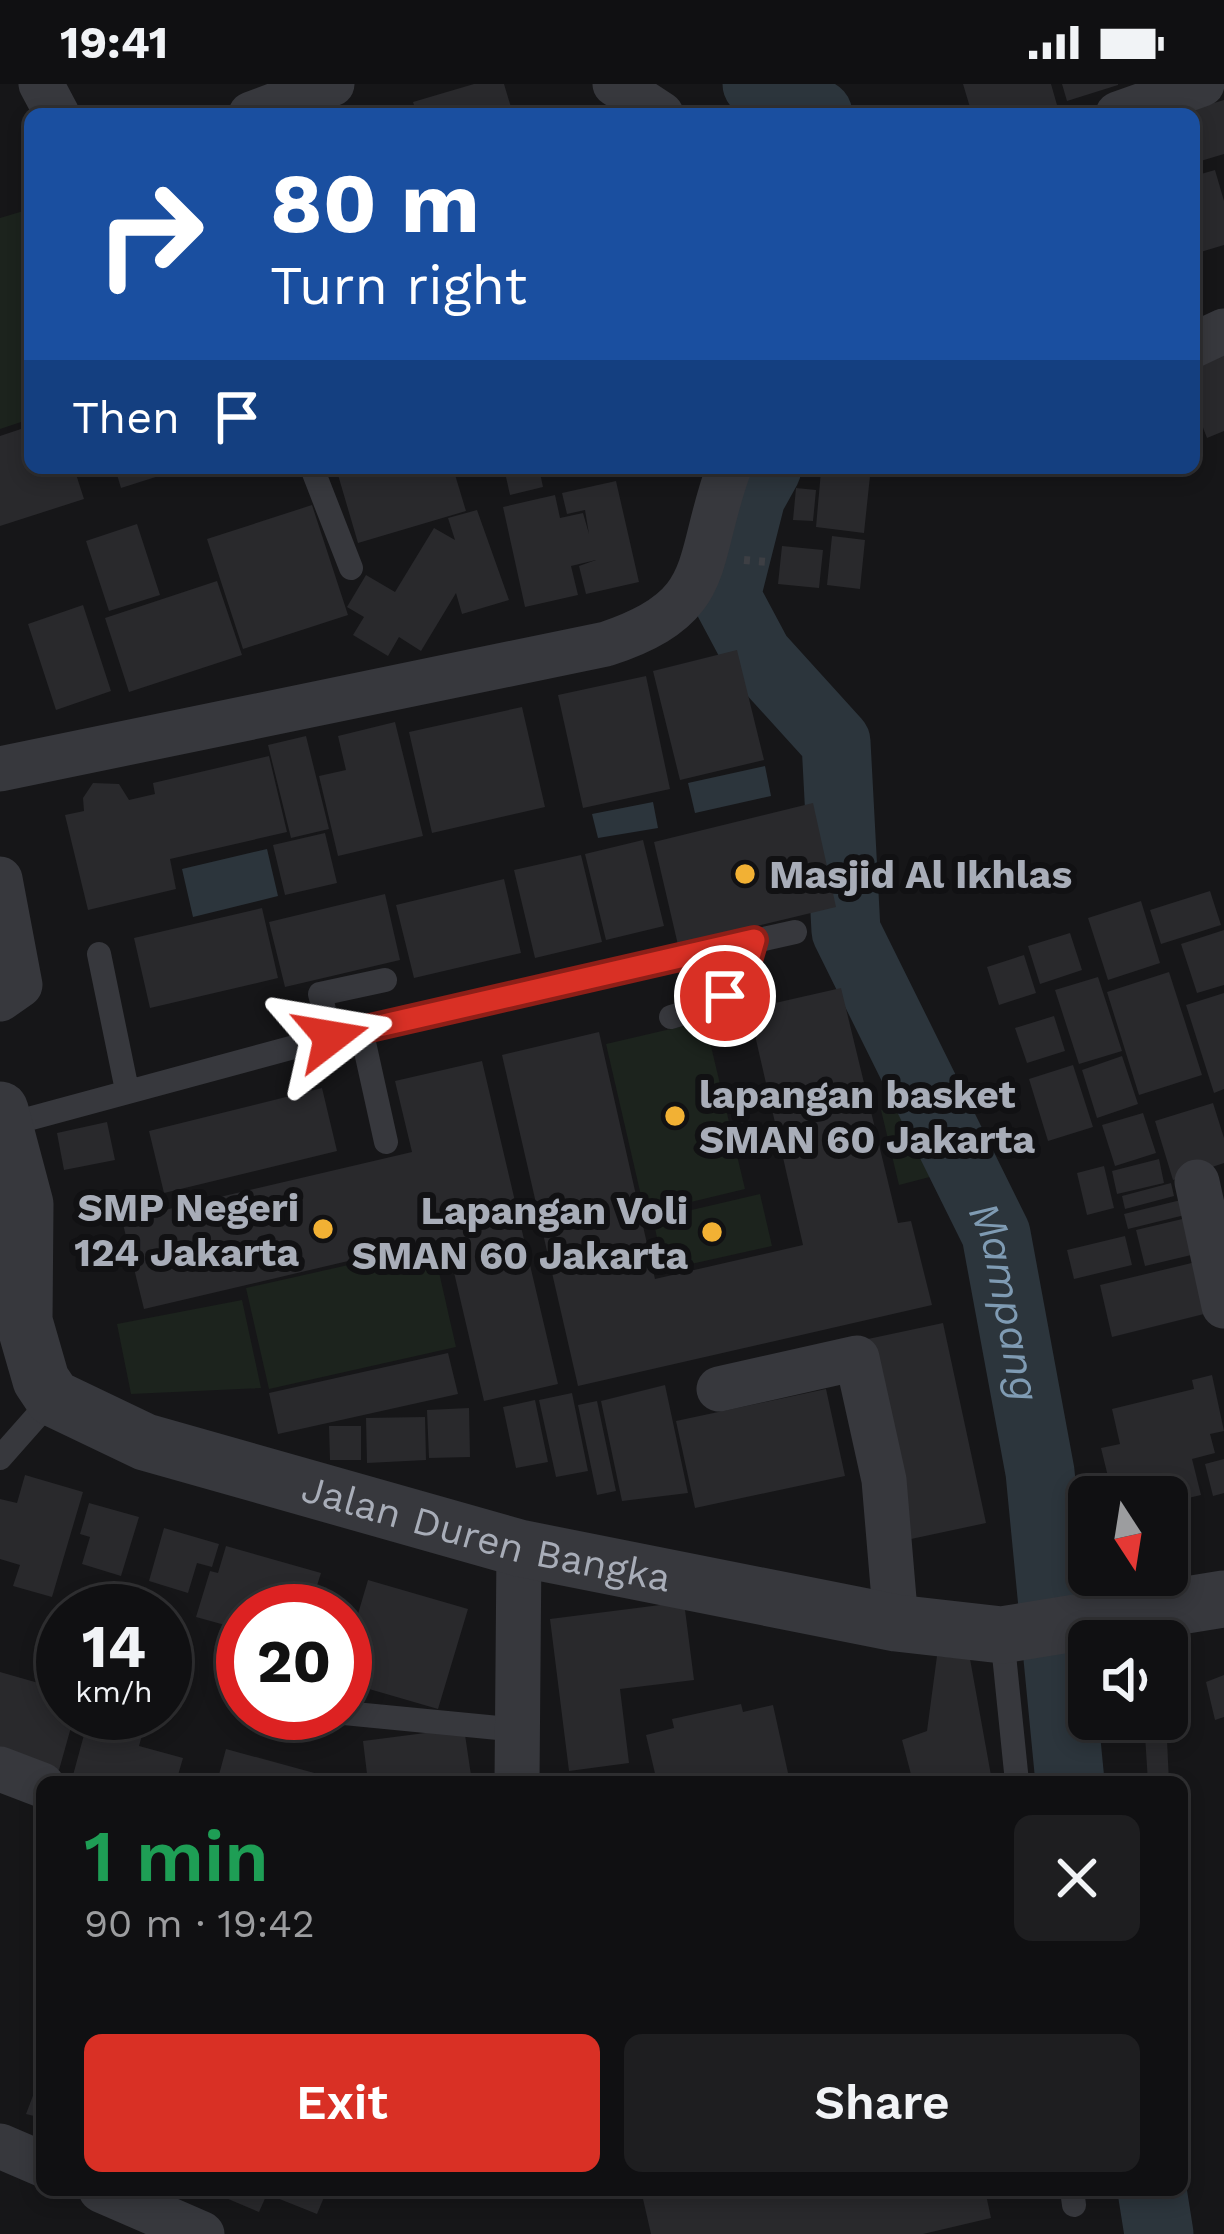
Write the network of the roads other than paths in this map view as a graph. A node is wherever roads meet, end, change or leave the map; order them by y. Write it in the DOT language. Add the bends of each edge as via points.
graph roads {
  1 [pos="332,84"];
  2 [pos="615,84"];
  3 [pos="1202,84"];
  4 [pos="267,108"];
  5 [pos="652,108"];
  6 [pos="1135,108"];
  7 [pos="314,474"];
  8 [pos="727,474"];
  9 [pos="351,568"];
  10 [pos="0,769"];
  11 [pos="0,879"];
  12 [pos="795,932"];
  13 [pos="754,940"];
  14 [pos="99,954"];
  15 [pos="385,980"];
  16 [pos="0,999"];
  17 [pos="671,1017"];
  18 [pos="361,1029"];
  19 [pos="331,1037"];
  20 [pos="127,1090"];
  21 [pos="3,1118"];
  22 [pos="386,1142"];
  23 [pos="1197,1182"];
  24 [pos="1224,1306"];
  25 [pos="719,1389"];
  26 [pos="53,1398"];
  27 [pos="0,1458"];
  28 [pos="519,1547"];
  29 [pos="1224,1599"];
  30 [pos="896,1623"];
  31 [pos="1009,1635"];
  32 [pos="372,1716"];
  33 [pos="519,1730"];
  34 [pos="0,1769"];
  35 [pos="517,1776"];
  36 [pos="1017,1776"];
  37 [pos="36,1784"];
  38 [pos="0,2146"];
  39 [pos="36,2161"];
  40 [pos="114,2196"];
  41 [pos="191,2232"];
  1 -- 4 [label="street"];
  2 -- 5 [label="street"];
  3 -- 6 [label="street"];
  7 -- 9 [label="lane"];
  8 -- 10 [label="street" via="701,576 650,629"];
  11 -- 16 [label="street" via="20,986"];
  12 -- 13 [label="lane"];
  13 -- 17 [label="lane" via="742,981 701,1009"];
  13 -- 18 [label="lane"];
  14 -- 20 [label="lane"];
  15 -- 19 [label="lane" via="320,994"];
  18 -- 19 [label="lane"];
  18 -- 22 [label="lane"];
  19 -- 20 [label="lane"];
  20 -- 21 [label="lane"];
  21 -- 26 [label="street" via="25,1204 24,1321"];
  23 -- 24 [label="street"];
  25 -- 30 [label="street" via="856,1358 884,1480"];
  26 -- 27 [label="lane"];
  26 -- 28 [label="street, Jalan Duren Bangka" via="145,1442"];
  28 -- 30 [label="street, Jalan Duren Bangka"];
  28 -- 33 [label="street"];
  29 -- 31 [label="street, Jalan Duren Bangka"];
  30 -- 31 [label="street, Jalan Duren Bangka"];
  31 -- 36 [label="lane"];
  32 -- 33 [label="lane"];
  33 -- 35 [label="street"];
  34 -- 37 [label="street"];
  38 -- 39 [label="street"];
  40 -- 41 [label="street"];
}
